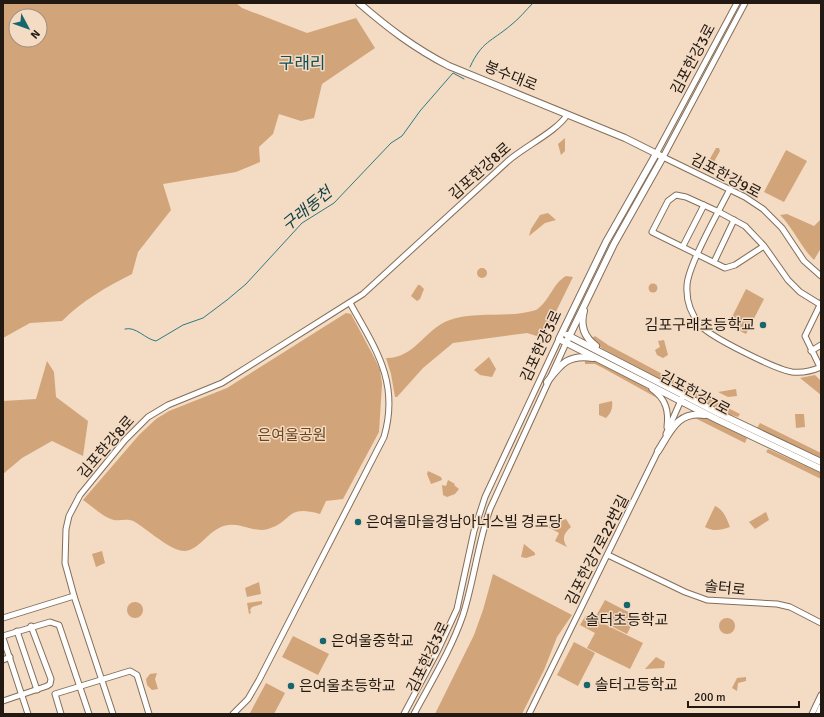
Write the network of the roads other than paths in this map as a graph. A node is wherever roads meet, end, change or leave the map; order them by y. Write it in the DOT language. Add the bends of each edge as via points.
graph roads {
  1 [pos="359,3"];
  2 [pos="737,3"];
  3 [pos="745,3"];
  4 [pos="567,115"];
  5 [pos="656,154"];
  6 [pos="663,157"];
  7 [pos="730,189"];
  8 [pos="704,205"];
  9 [pos="719,212"];
  10 [pos="734,220"];
  11 [pos="683,246"];
  12 [pos="764,246"];
  13 [pos="698,254"];
  14 [pos="714,262"];
  15 [pos="821,276"];
  16 [pos="589,294"];
  17 [pos="350,303"];
  18 [pos="821,304"];
  19 [pos="562,332"];
  20 [pos="559,339"];
  21 [pos="568,339"];
  22 [pos="821,345"];
  23 [pos="811,351"];
  24 [pos="614,358"];
  25 [pos="614,366"];
  26 [pos="820,367"];
  27 [pos="639,378"];
  28 [pos="547,382"];
  29 [pos="681,398"];
  30 [pos="708,416"];
  31 [pos="667,432"];
  32 [pos="658,451"];
  33 [pos="821,462"];
  34 [pos="821,469"];
  35 [pos="608,555"];
  36 [pos="74,596"];
  37 [pos="3,618"];
  38 [pos="821,623"];
  39 [pos="31,626"];
  40 [pos="17,631"];
  41 [pos="3,637"];
  42 [pos="10,658"];
  43 [pos="3,660"];
  44 [pos="101,680"];
  45 [pos="80,687"];
  46 [pos="37,690"];
  47 [pos="22,695"];
  48 [pos="821,696"];
  49 [pos="3,701"];
  50 [pos="821,707"];
  51 [pos="28,714"];
  52 [pos="61,714"];
  53 [pos="89,714"];
  54 [pos="113,714"];
  55 [pos="149,714"];
  56 [pos="233,714"];
  57 [pos="404,714"];
  58 [pos="414,714"];
  59 [pos="529,714"];
  60 [pos="812,714"];
  61 [pos="818,714"];
  1 -- 4 [label="main road, 봉수대로" via="421,52"];
  2 -- 5 [label="street, 김포한강3로"];
  3 -- 6 [label="street, 김포한강3로"];
  4 -- 5 [label="main road, 봉수대로" via="625,138"];
  4 -- 17 [label="street, 김포한강8로" via="561,124 508,161"];
  5 -- 6 [label="main road, 봉수대로"];
  5 -- 19 [label="main road, 김포한강3로" via="606,242"];
  6 -- 7 [label="street, 김포한강9로"];
  6 -- 16 [label="main road, 김포한강3로"];
  7 -- 9 [label="street"];
  7 -- 15 [label="street, 김포한강9로" via="770,215 804,261"];
  8 -- 9 [label="street"];
  8 -- 11 [label="street"];
  8 -- 11 [label="street" via="682,196 673,196 652,232"];
  9 -- 10 [label="street"];
  9 -- 13 [label="street"];
  10 -- 12 [label="street" via="750,230"];
  10 -- 14 [label="street"];
  11 -- 13 [label="street"];
  12 -- 14 [label="street" via="730,267 725,268"];
  12 -- 18 [label="street" via="788,280 800,292"];
  13 -- 14 [label="street"];
  13 -- 26 [label="street" via="688,278 687,296 692,314 701,326 780,369 798,372"];
  16 -- 21 [label="main road, 김포한강3로"];
  16 -- 24 [label="main road" via="583,316 584,331 594,345"];
  17 -- 36 [label="street, 김포한강8로" via="222,383 157,411 133,431 89,482 69,516 65,563"];
  17 -- 56 [label="street" via="381,359 386,374 390,407 384,437 256,685"];
  18 -- 23 [label="street" via="805,336"];
  19 -- 20 [label="main road, 김포한강3로"];
  19 -- 21 [label="main road, 김포한강7로"];
  20 -- 21 [label="main road, 김포한강7로"];
  20 -- 57 [label="street, 김포한강3로" via="485,497 474,531 457,609"];
  21 -- 24 [label="main road, 김포한강7로"];
  21 -- 25 [label="main road, 김포한강7로"];
  21 -- 28 [label="street, 김포한강3로"];
  22 -- 23 [label="street"];
  23 -- 26 [label="street"];
  24 -- 29 [label="main road, 김포한강7로"];
  25 -- 27 [label="main road, 김포한강7로"];
  25 -- 28 [label="main road" via="593,358 576,357 563,363"];
  27 -- 29 [label="main road, 김포한강7로"];
  27 -- 31 [label="street" via="664,399"];
  28 -- 58 [label="street, 김포한강3로" via="489,514 462,617 445,656"];
  29 -- 30 [label="main road, 김포한강7로"];
  29 -- 31 [label="street, 김포한강7로22번길"];
  29 -- 33 [label="main road, 김포한강7로"];
  30 -- 32 [label="main road" via="691,414 680,420"];
  30 -- 34 [label="main road, 김포한강7로"];
  31 -- 32 [label="street, 김포한강7로22번길"];
  32 -- 35 [label="street, 김포한강7로22번길"];
  35 -- 38 [label="street, 솔터로" via="707,600 777,604 790,607"];
  35 -- 59 [label="street, 김포한강7로22번길"];
  36 -- 37 [label="street"];
  36 -- 44 [label="street, 김포한강8로"];
  39 -- 40 [label="street"];
  39 -- 45 [label="street" via="50,622 59,626"];
  39 -- 46 [label="street" via="51,682"];
  40 -- 41 [label="street"];
  40 -- 46 [label="street"];
  41 -- 42 [label="street"];
  42 -- 43 [label="street"];
  42 -- 47 [label="street"];
  44 -- 45 [label="street"];
  44 -- 54 [label="street, 김포한강8로"];
  44 -- 55 [label="street" via="130,671 134,673"];
  45 -- 52 [label="street" via="55,694"];
  45 -- 53 [label="street"];
  46 -- 47 [label="street"];
  47 -- 49 [label="street"];
  47 -- 51 [label="street"];
  48 -- 60 [label="street"];
  50 -- 61 [label="street"];
}
